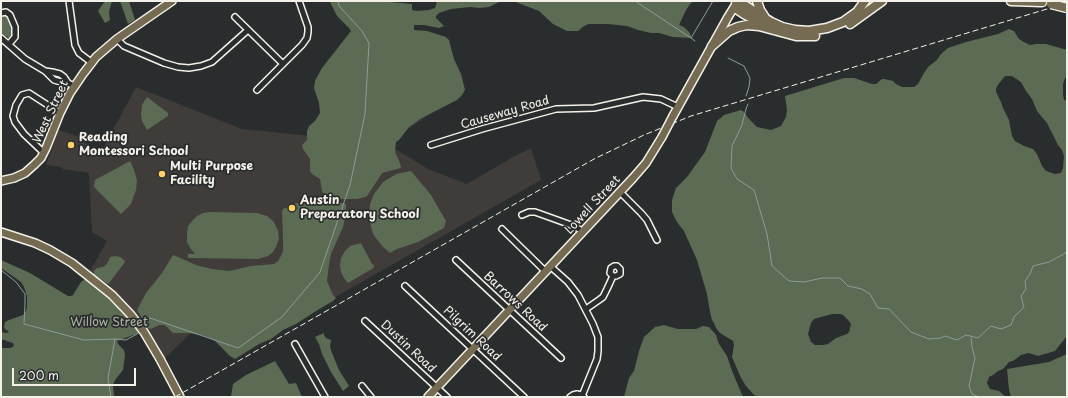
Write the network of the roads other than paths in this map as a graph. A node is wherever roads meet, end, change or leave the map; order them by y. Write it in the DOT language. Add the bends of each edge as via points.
graph roads {
  1 [pos="69,1"];
  2 [pos="172,1"];
  3 [pos="300,1"];
  4 [pos="757,1"];
  5 [pos="865,1"];
  6 [pos="882,1"];
  7 [pos="1011,1"];
  8 [pos="1039,2"];
  9 [pos="737,3"];
  10 [pos="1067,8"];
  11 [pos="1,12"];
  12 [pos="235,17"];
  13 [pos="768,20"];
  14 [pos="248,30"];
  15 [pos="774,30"];
  16 [pos="1,38"];
  17 [pos="116,39"];
  18 [pos="9,44"];
  19 [pos="712,46"];
  20 [pos="91,62"];
  21 [pos="283,64"];
  22 [pos="71,85"];
  23 [pos="258,90"];
  24 [pos="678,107"];
  25 [pos="60,113"];
  26 [pos="431,145"];
  27 [pos="44,153"];
  28 [pos="1,182"];
  29 [pos="620,192"];
  30 [pos="522,215"];
  31 [pos="502,229"];
  32 [pos="1,232"];
  33 [pos="582,232"];
  34 [pos="657,240"];
  35 [pos="456,260"];
  36 [pos="548,269"];
  37 [pos="613,276"];
  38 [pos="405,286"];
  39 [pos="586,308"];
  40 [pos="509,310"];
  41 [pos="365,321"];
  42 [pos="295,344"];
  43 [pos="473,349"];
  44 [pos="561,358"];
  45 [pos="362,386"];
  46 [pos="437,388"];
  47 [pos="583,396"];
  48 [pos="180,397"];
  49 [pos="325,397"];
  50 [pos="371,397"];
  51 [pos="428,397"];
  52 [pos="447,397"];
  53 [pos="524,397"];
  54 [pos="570,397"];
  1 -- 20 [label="street" via="75,45 79,53"];
  2 -- 17 [label="main road, West Street"];
  3 -- 21 [label="street" via="308,34 302,45"];
  4 -- 13 [label="highway"];
  5 -- 13 [label="highway" via="852,17 827,28 795,30"];
  6 -- 15 [label="highway" via="848,25 827,34 801,36"];
  7 -- 8 [label="highway"];
  8 -- 10 [label="highway, bridge"];
  9 -- 13 [label="highway"];
  9 -- 15 [label="highway" via="738,10"];
  9 -- 19 [label="main road, Lowell Street"];
  11 -- 18 [label="street" via="10,15 15,27 15,37"];
  12 -- 14 [label="street"];
  14 -- 17 [label="street" via="212,62 189,68 164,63 121,44"];
  14 -- 21 [label="street"];
  15 -- 19 [label="highway" via="742,26 726,33"];
  16 -- 18 [label="street"];
  17 -- 20 [label="main road, West Street"];
  18 -- 22 [label="street" via="28,61 45,71 60,74"];
  19 -- 24 [label="main road, Lowell Street"];
  20 -- 22 [label="main road, West Street"];
  21 -- 23 [label="street"];
  22 -- 25 [label="main road, West Street"];
  24 -- 26 [label="street, Causeway Road" via="661,99 643,98 594,108 556,109"];
  24 -- 29 [label="main road, Lowell Street, bridge" via="644,166"];
  25 -- 27 [label="main road, West Street"];
  25 -- 27 [label="street" via="28,93 21,96 15,107 13,118 16,124"];
  27 -- 28 [label="main road, West Street" via="25,172"];
  29 -- 33 [label="main road, Lowell Street"];
  29 -- 34 [label="street" via="647,220"];
  30 -- 33 [label="street" via="534,212 574,226"];
  31 -- 36 [label="street"];
  32 -- 48 [label="main road" via="50,250 72,263 112,295 144,332"];
  33 -- 36 [label="main road, Lowell Street"];
  35 -- 40 [label="street, Barrows Road"];
  36 -- 39 [label="street" via="574,289"];
  36 -- 40 [label="main road, Lowell Street"];
  37 -- 39 [label="street" via="603,296"];
  38 -- 43 [label="street, Pilgrim Road"];
  39 -- 47 [label="street" via="596,333 598,351"];
  40 -- 43 [label="main road, Lowell Street"];
  40 -- 44 [label="street, Barrows Road"];
  41 -- 46 [label="street, Dustin Road"];
  42 -- 49 [label="street"];
  43 -- 46 [label="main road, Lowell Street"];
  43 -- 53 [label="street, Pilgrim Road"];
  45 -- 50 [label="street"];
  46 -- 51 [label="main road, Lowell Street"];
  46 -- 52 [label="street, Dustin Road"];
  47 -- 54 [label="street" via="575,394"];
}
